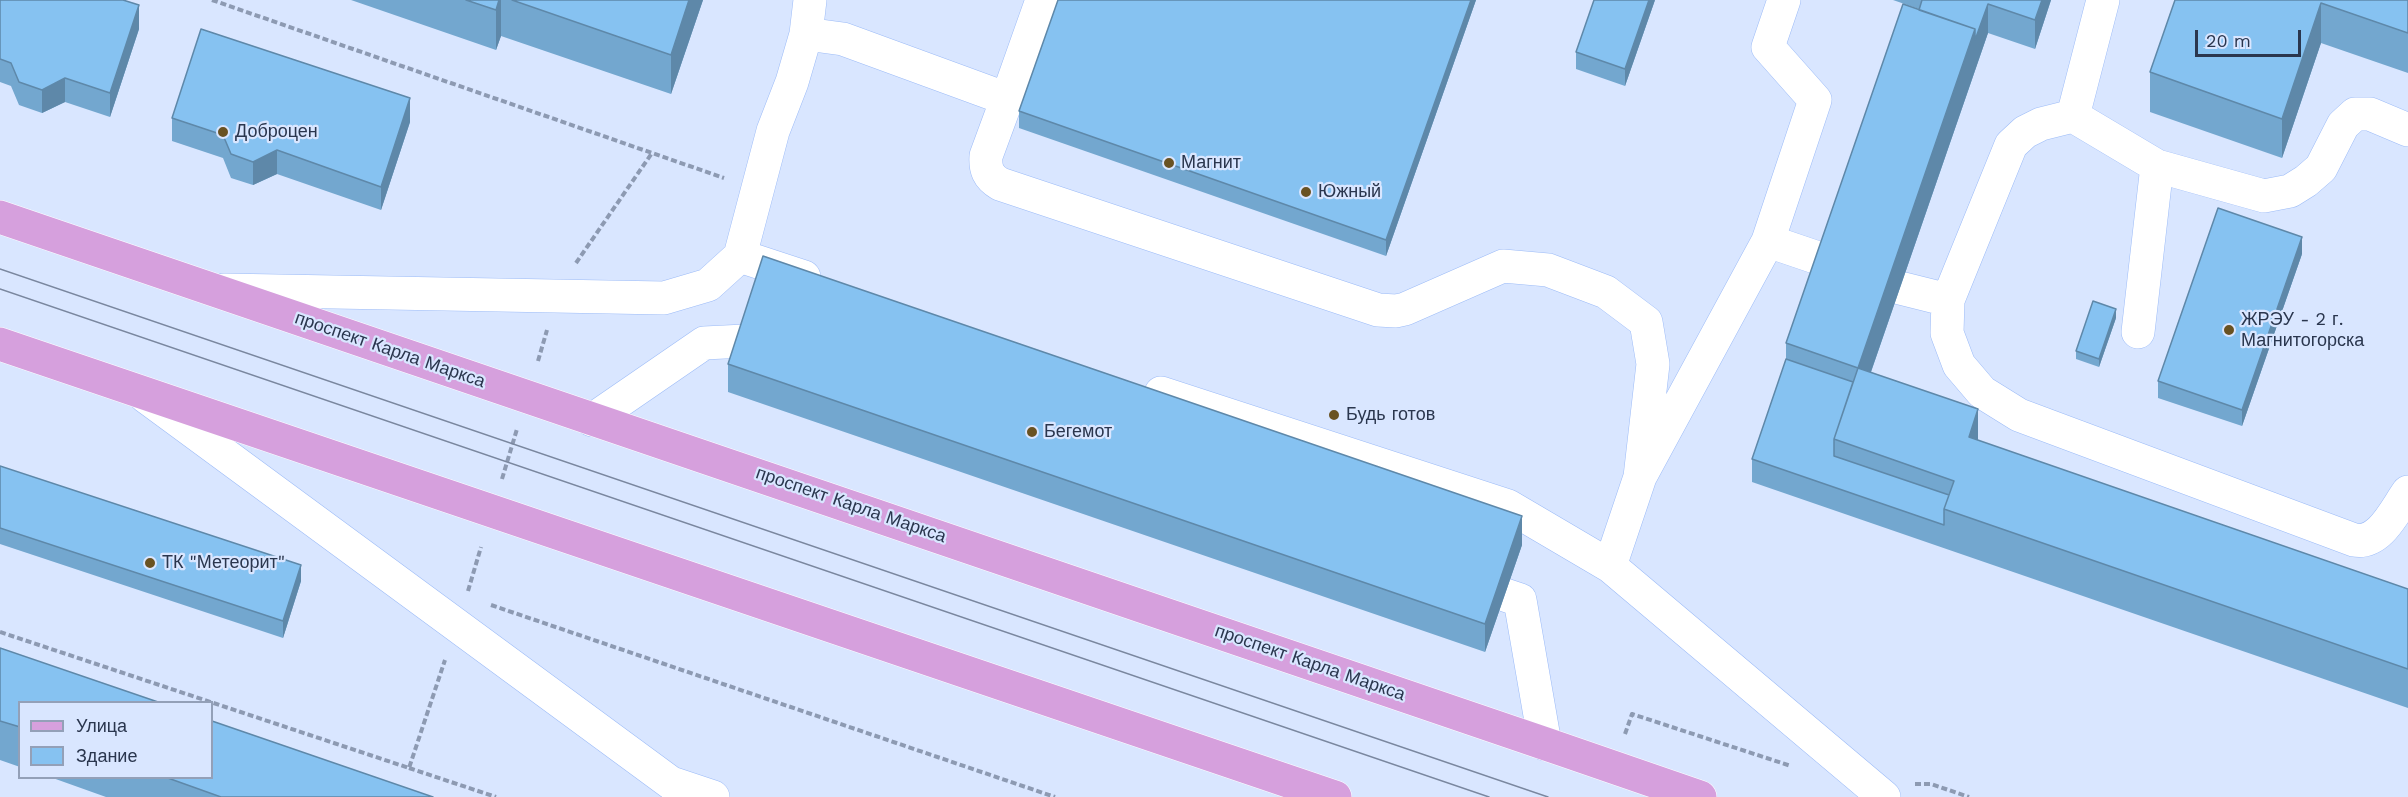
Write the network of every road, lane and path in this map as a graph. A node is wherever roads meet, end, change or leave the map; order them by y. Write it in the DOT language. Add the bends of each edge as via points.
graph roads {
  1 [pos="212,0"];
  2 [pos="810,0"];
  3 [pos="1042,0"];
  4 [pos="1784,0"];
  5 [pos="2103,0"];
  6 [pos="806,34"];
  7 [pos="1007,99"];
  8 [pos="2073,116"];
  9 [pos="2408,130"];
  10 [pos="652,153"];
  11 [pos="2157,166"];
  12 [pos="758,189"];
  13 [pos="0,217"];
  14 [pos="1768,241"];
  15 [pos="740,256"];
  16 [pos="1827,261"];
  17 [pos="831,285"];
  18 [pos="1900,288"];
  19 [pos="214,290"];
  20 [pos="560,297"];
  21 [pos="1948,300"];
  22 [pos="2138,332"];
  23 [pos="745,340"];
  24 [pos="0,344"];
  25 [pos="537,361"];
  26 [pos="1135,385"];
  27 [pos="141,393"];
  28 [pos="592,420"];
  29 [pos="517,427"];
  30 [pos="1640,477"];
  31 [pos="501,480"];
  32 [pos="2408,492"];
  33 [pos="481,547"];
  34 [pos="1610,566"];
  35 [pos="1505,595"];
  36 [pos="489,604"];
  37 [pos="456,625"];
  38 [pos="0,632"];
  39 [pos="208,701"];
  40 [pos="213,703"];
  41 [pos="1632,714"];
  42 [pos="1625,735"];
  43 [pos="1545,744"];
  44 [pos="409,768"];
  45 [pos="673,790"];
  46 [pos="496,797"];
  47 [pos="713,797"];
  48 [pos="1055,797"];
  49 [pos="1335,797"];
  50 [pos="1700,797"];
  51 [pos="1884,797"];
  1 -- 10 [label="path"];
  2 -- 6 [label="lane"];
  3 -- 7 [label="lane"];
  4 -- 14 [label="lane" via="1768,46 1815,100"];
  5 -- 8 [label="lane"];
  6 -- 7 [label="lane" via="843,39"];
  6 -- 12 [label="lane"];
  7 -- 30 [label="lane" via="985,164 987,172 1000,184 1378,310 1405,309 1503,266 1548,270 1606,292 1646,322 1653,364"];
  8 -- 11 [label="lane"];
  8 -- 21 [label="lane" via="2041,124 2012,145"];
  9 -- 11 [label="lane" via="2370,114 2355,114 2343,124 2321,168 2290,191 2264,196"];
  10 -- 12 [label="path"];
  10 -- 20 [label="path" via="570,273"];
  11 -- 22 [label="lane"];
  12 -- 15 [label="lane"];
  13 -- 19 [label="main road, проспект Карла Маркса"];
  14 -- 16 [label="lane"];
  14 -- 30 [label="lane"];
  15 -- 17 [label="lane"];
  15 -- 20 [label="lane" via="708,285 664,298"];
  18 -- 21 [label="lane"];
  19 -- 20 [label="lane"];
  19 -- 28 [label="main road, проспект Карла Маркса"];
  20 -- 25 [label="path"];
  21 -- 32 [label="lane" via="1947,333 1959,365 1982,392 2019,415 2361,541 2374,537"];
  23 -- 28 [label="lane" via="704,343"];
  24 -- 27 [label="main road"];
  26 -- 34 [label="lane" via="1508,506"];
  27 -- 37 [label="lane"];
  27 -- 49 [label="main road"];
  28 -- 43 [label="main road, проспект Карла Маркса"];
  29 -- 31 [label="path"];
  30 -- 34 [label="lane"];
  33 -- 37 [label="path"];
  34 -- 51 [label="lane"];
  35 -- 43 [label="lane" via="1520,600"];
  36 -- 48 [label="path"];
  37 -- 44 [label="path"];
  37 -- 45 [label="lane"];
  38 -- 39 [label="path"];
  40 -- 44 [label="path"];
  41 -- 42 [label="path"];
  43 -- 50 [label="main road, проспект Карла Маркса"];
  44 -- 46 [label="path"];
  45 -- 47 [label="lane"];
}
